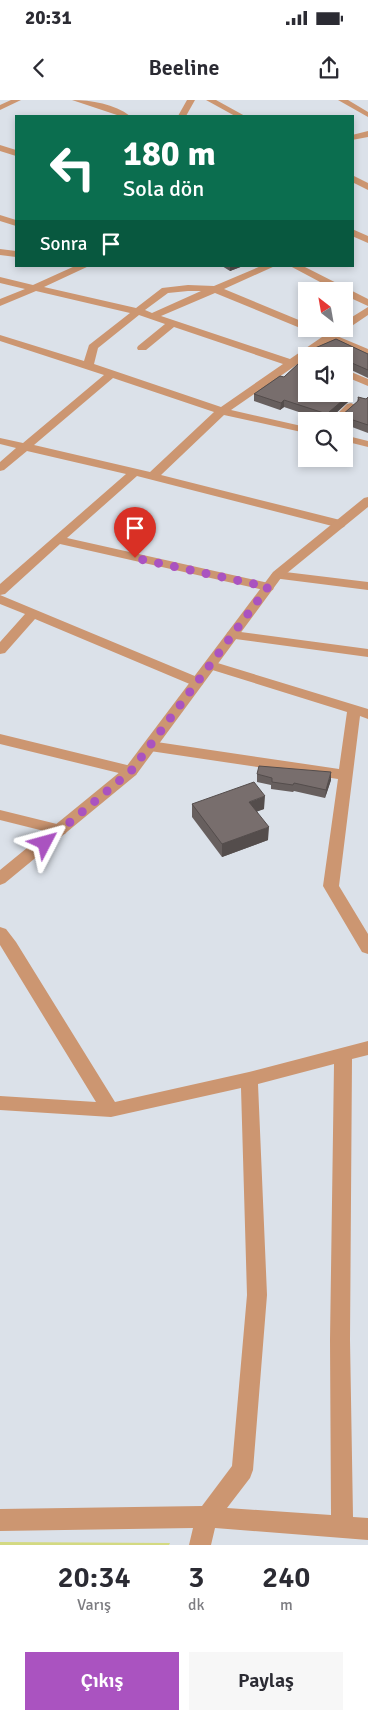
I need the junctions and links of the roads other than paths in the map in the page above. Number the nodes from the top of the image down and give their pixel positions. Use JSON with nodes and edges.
{"nodes":[{"id":1,"x":17,"y":100,"type":"edge"},
{"id":2,"x":76,"y":100,"type":"edge"},
{"id":3,"x":190,"y":100,"type":"edge"},
{"id":4,"x":227,"y":100,"type":"edge"},
{"id":5,"x":342,"y":100,"type":"edge"},
{"id":6,"x":213,"y":101,"type":"edge"},
{"id":7,"x":0,"y":108,"type":"edge"},
{"id":8,"x":124,"y":115,"type":"edge"},
{"id":9,"x":182,"y":115,"type":"edge"},
{"id":10,"x":239,"y":115,"type":"edge"},
{"id":11,"x":368,"y":115,"type":"edge"},
{"id":12,"x":368,"y":134,"type":"edge"},
{"id":13,"x":354,"y":138,"type":"edge"},
{"id":14,"x":0,"y":148,"type":"edge"},
{"id":15,"x":15,"y":153,"type":"edge"},
{"id":16,"x":354,"y":181,"type":"edge"},
{"id":17,"x":368,"y":187,"type":"edge"},
{"id":18,"x":0,"y":218,"type":"edge"},
{"id":19,"x":15,"y":223,"type":"edge"},
{"id":20,"x":354,"y":233,"type":"edge"},
{"id":21,"x":368,"y":240,"type":"edge"},
{"id":22,"x":0,"y":252,"type":"edge"},
{"id":23,"x":15,"y":254,"type":"edge"},
{"id":24,"x":77,"y":267,"type":"edge"},
{"id":25,"x":268,"y":267,"type":"edge"},
{"id":26,"x":297,"y":267,"type":"edge"},
{"id":27,"x":0,"y":280,"type":"edge"},
{"id":28,"x":36,"y":288,"type":"junction"},
{"id":29,"x":215,"y":289,"type":"junction"},
{"id":30,"x":0,"y":303,"type":"edge"},
{"id":31,"x":368,"y":303,"type":"edge"},
{"id":32,"x":368,"y":310,"type":"edge"},
{"id":33,"x":137,"y":311,"type":"junction"},
{"id":34,"x":152,"y":316,"type":"junction"},
{"id":35,"x":353,"y":320,"type":"edge"},
{"id":36,"x":172,"y":323,"type":"junction"},
{"id":37,"x":298,"y":324,"type":"edge"},
{"id":38,"x":0,"y":338,"type":"edge"},
{"id":39,"x":327,"y":338,"type":"edge"},
{"id":40,"x":334,"y":338,"type":"edge"},
{"id":41,"x":316,"y":347,"type":"edge"},
{"id":42,"x":142,"y":348,"type":"dead end"},
{"id":43,"x":368,"y":353,"type":"edge"},
{"id":44,"x":298,"y":359,"type":"edge"},
{"id":45,"x":291,"y":363,"type":"junction"},
{"id":46,"x":88,"y":366,"type":"junction"},
{"id":47,"x":111,"y":374,"type":"junction"},
{"id":48,"x":353,"y":376,"type":"edge"},
{"id":49,"x":368,"y":383,"type":"edge"},
{"id":50,"x":351,"y":406,"type":"edge"},
{"id":51,"x":222,"y":411,"type":"junction"},
{"id":52,"x":345,"y":412,"type":"edge"},
{"id":53,"x":298,"y":428,"type":"edge"},
{"id":54,"x":353,"y":440,"type":"edge"},
{"id":55,"x":0,"y":442,"type":"edge"},
{"id":56,"x":368,"y":444,"type":"edge"},
{"id":57,"x":24,"y":447,"type":"junction"},
{"id":58,"x":0,"y":468,"type":"edge"},
{"id":59,"x":134,"y":472,"type":"junction"},
{"id":60,"x":152,"y":477,"type":"junction"},
{"id":61,"x":368,"y":501,"type":"edge"},
{"id":62,"x":340,"y":524,"type":"junction"},
{"id":63,"x":58,"y":540,"type":"junction"},
{"id":64,"x":277,"y":575,"type":"junction"},
{"id":65,"x":368,"y":586,"type":"edge"},
{"id":66,"x":268,"y":587,"type":"junction"},
{"id":67,"x":0,"y":591,"type":"edge"},
{"id":68,"x":0,"y":599,"type":"edge"},
{"id":69,"x":33,"y":613,"type":"junction"},
{"id":70,"x":233,"y":634,"type":"junction"},
{"id":71,"x":0,"y":650,"type":"edge"},
{"id":72,"x":368,"y":653,"type":"edge"},
{"id":73,"x":210,"y":665,"type":"junction"},
{"id":74,"x":197,"y":682,"type":"junction"},
{"id":75,"x":361,"y":712,"type":"edge"},
{"id":76,"x":0,"y":739,"type":"edge"},
{"id":77,"x":150,"y":746,"type":"junction"},
{"id":78,"x":131,"y":771,"type":"junction"},
{"id":79,"x":346,"y":775,"type":"junction"},
{"id":80,"x":0,"y":815,"type":"edge"},
{"id":81,"x":60,"y":830,"type":"junction"},
{"id":82,"x":0,"y":879,"type":"edge"},
{"id":83,"x":0,"y":933,"type":"edge"},
{"id":84,"x":368,"y":948,"type":"edge"},
{"id":85,"x":368,"y":1048,"type":"edge"},
{"id":86,"x":343,"y":1054,"type":"junction"},
{"id":87,"x":249,"y":1079,"type":"junction"},
{"id":88,"x":0,"y":1103,"type":"edge"},
{"id":89,"x":111,"y":1110,"type":"junction"},
{"id":90,"x":207,"y":1517,"type":"junction"},
{"id":91,"x":0,"y":1520,"type":"edge"},
{"id":92,"x":342,"y":1527,"type":"junction"},
{"id":93,"x":368,"y":1529,"type":"edge"},
{"id":94,"x":200,"y":1545,"type":"edge"}],
"edges":[{"from":1,"to":7,"type":"street"},
{"from":2,"to":8,"type":"street"},
{"from":3,"to":9,"type":"street"},
{"from":4,"to":6,"type":"street"},
{"from":5,"to":11,"type":"street"},
{"from":6,"to":10,"type":"street"},
{"from":12,"to":13,"type":"street"},
{"from":14,"to":15,"type":"street"},
{"from":16,"to":17,"type":"street"},
{"from":18,"to":19,"type":"street"},
{"from":20,"to":21,"type":"street"},
{"from":22,"to":23,"type":"street"},
{"from":24,"to":28,"type":"street"},
{"from":25,"to":29,"type":"street"},
{"from":26,"to":31,"type":"street"},
{"from":27,"to":28,"type":"street"},
{"from":28,"to":30,"type":"street"},
{"from":28,"to":33,"type":"street"},
{"from":29,"to":33,"type":"street"},
{"from":29,"to":34,"type":"street"},
{"from":29,"to":37,"type":"street"},
{"from":32,"to":35,"type":"street"},
{"from":33,"to":34,"type":"street"},
{"from":33,"to":46,"type":"street"},
{"from":34,"to":36,"type":"street"},
{"from":36,"to":42,"type":"street"},
{"from":36,"to":45,"type":"street"},
{"from":38,"to":46,"type":"street"},
{"from":39,"to":41,"type":"street"},
{"from":40,"to":43,"type":"street"},
{"from":44,"to":45,"type":"street"},
{"from":45,"to":51,"type":"street"},
{"from":46,"to":47,"type":"street"},
{"from":47,"to":51,"type":"street"},
{"from":47,"to":57,"type":"street"},
{"from":48,"to":49,"type":"street"},
{"from":50,"to":52,"type":"street"},
{"from":51,"to":53,"type":"street"},
{"from":51,"to":60,"type":"street"},
{"from":54,"to":56,"type":"street"},
{"from":55,"to":57,"type":"street"},
{"from":57,"to":58,"type":"street"},
{"from":57,"to":59,"type":"street"},
{"from":59,"to":60,"type":"street"},
{"from":59,"to":63,"type":"street"},
{"from":60,"to":62,"type":"street"},
{"from":61,"to":62,"type":"street"},
{"from":62,"to":64,"type":"street"},
{"from":63,"to":66,"type":"street"},
{"from":63,"to":67,"type":"street"},
{"from":64,"to":65,"type":"street"},
{"from":64,"to":66,"type":"street"},
{"from":66,"to":70,"type":"street"},
{"from":68,"to":69,"type":"street"},
{"from":69,"to":71,"type":"street"},
{"from":69,"to":74,"type":"street"},
{"from":70,"to":72,"type":"street"},
{"from":70,"to":73,"type":"street"},
{"from":73,"to":74,"type":"street"},
{"from":73,"to":75,"type":"street"},
{"from":74,"to":77,"type":"street"},
{"from":75,"to":79,"type":"street"},
{"from":76,"to":78,"type":"street"},
{"from":77,"to":78,"type":"street"},
{"from":77,"to":79,"type":"street"},
{"from":78,"to":81,"type":"street"},
{"from":79,"to":84,"type":"street"},
{"from":80,"to":81,"type":"street"},
{"from":81,"to":82,"type":"street"},
{"from":83,"to":89,"type":"street"},
{"from":85,"to":86,"type":"street"},
{"from":86,"to":87,"type":"street"},
{"from":86,"to":92,"type":"street"},
{"from":87,"to":89,"type":"street"},
{"from":87,"to":90,"type":"street"},
{"from":88,"to":89,"type":"street"},
{"from":90,"to":91,"type":"street"},
{"from":90,"to":92,"type":"street"},
{"from":90,"to":94,"type":"street"},
{"from":92,"to":93,"type":"street"}]}
